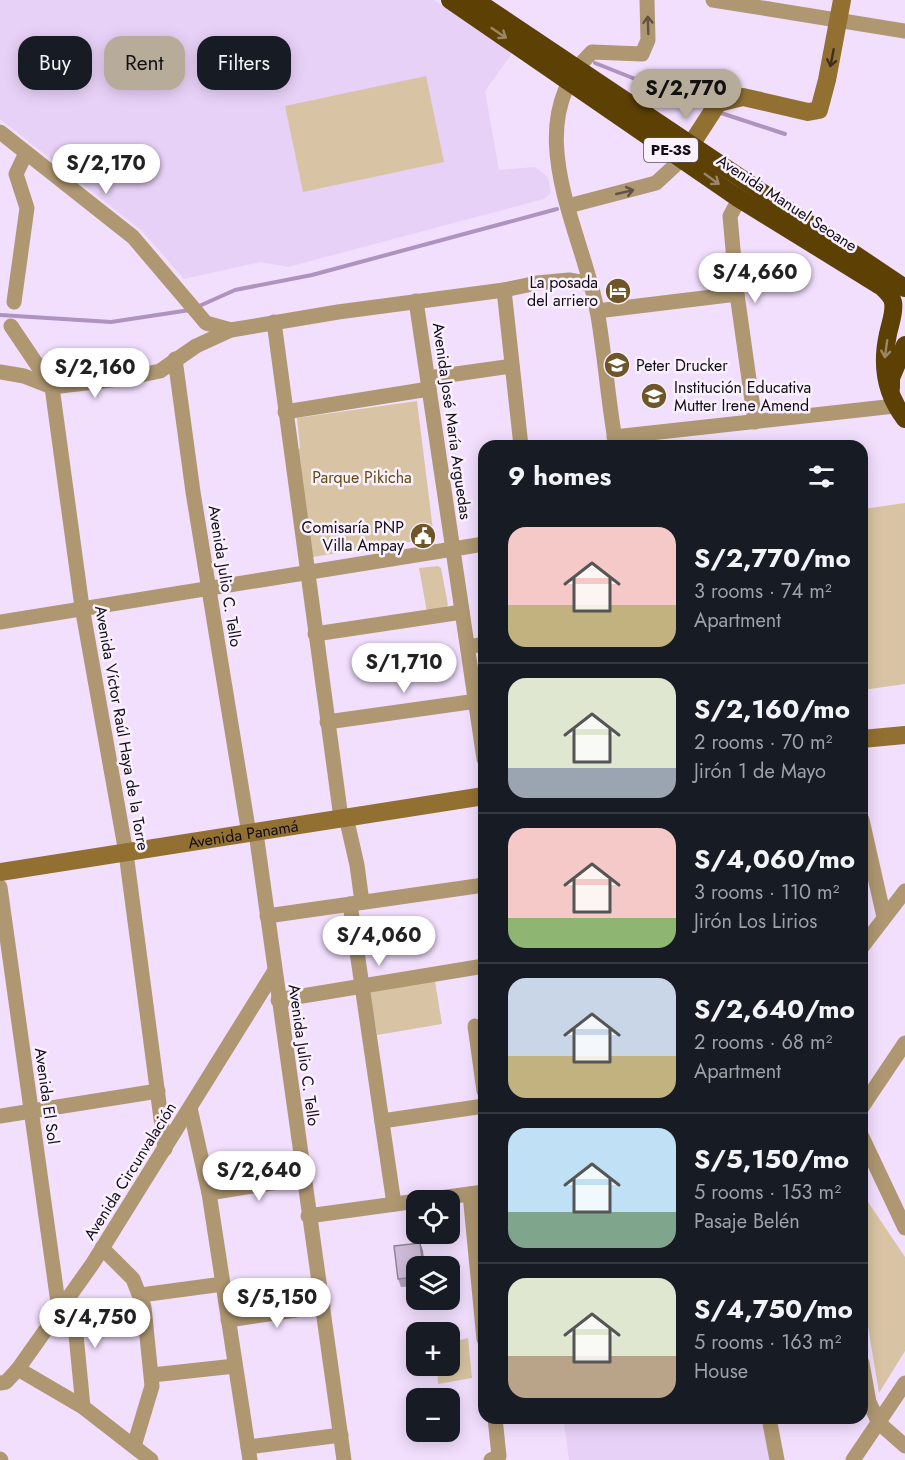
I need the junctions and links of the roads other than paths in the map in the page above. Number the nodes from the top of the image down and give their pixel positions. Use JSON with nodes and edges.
{"nodes":[{"id":1,"x":450,"y":0,"type":"edge"},
{"id":2,"x":475,"y":0,"type":"edge"},
{"id":3,"x":647,"y":0,"type":"edge"},
{"id":4,"x":713,"y":0,"type":"edge"},
{"id":5,"x":842,"y":0,"type":"edge"},
{"id":6,"x":839,"y":20,"type":"junction"},
{"id":7,"x":905,"y":31,"type":"edge"},
{"id":8,"x":573,"y":73,"type":"junction"},
{"id":9,"x":0,"y":132,"type":"edge"},
{"id":10,"x":687,"y":151,"type":"junction"},
{"id":11,"x":26,"y":153,"type":"junction"},
{"id":12,"x":743,"y":190,"type":"junction"},
{"id":13,"x":568,"y":206,"type":"junction"},
{"id":14,"x":591,"y":284,"type":"junction"},
{"id":15,"x":504,"y":290,"type":"junction"},
{"id":16,"x":901,"y":293,"type":"edge"},
{"id":17,"x":737,"y":294,"type":"junction"},
{"id":18,"x":416,"y":301,"type":"junction"},
{"id":19,"x":14,"y":302,"type":"dead end"},
{"id":20,"x":597,"y":311,"type":"junction"},
{"id":21,"x":274,"y":322,"type":"junction"},
{"id":22,"x":11,"y":326,"type":"dead end"},
{"id":23,"x":231,"y":330,"type":"junction"},
{"id":24,"x":905,"y":345,"type":"edge"},
{"id":25,"x":175,"y":359,"type":"junction"},
{"id":26,"x":512,"y":366,"type":"junction"},
{"id":27,"x":0,"y":372,"type":"edge"},
{"id":28,"x":428,"y":384,"type":"junction"},
{"id":29,"x":52,"y":387,"type":"junction"},
{"id":30,"x":897,"y":408,"type":"edge"},
{"id":31,"x":285,"y":412,"type":"junction"},
{"id":32,"x":755,"y":422,"type":"junction"},
{"id":33,"x":520,"y":440,"type":"edge"},
{"id":34,"x":615,"y":440,"type":"edge"},
{"id":35,"x":622,"y":440,"type":"edge"},
{"id":36,"x":478,"y":545,"type":"edge"},
{"id":37,"x":453,"y":549,"type":"junction"},
{"id":38,"x":306,"y":573,"type":"junction"},
{"id":39,"x":209,"y":590,"type":"junction"},
{"id":40,"x":82,"y":607,"type":"junction"},
{"id":41,"x":462,"y":612,"type":"junction"},
{"id":42,"x":0,"y":622,"type":"edge"},
{"id":43,"x":315,"y":634,"type":"junction"},
{"id":44,"x":478,"y":645,"type":"edge"},
{"id":45,"x":468,"y":647,"type":"junction"},
{"id":46,"x":478,"y":691,"type":"edge"},
{"id":47,"x":478,"y":700,"type":"edge"},
{"id":48,"x":327,"y":722,"type":"junction"},
{"id":49,"x":905,"y":735,"type":"edge"},
{"id":50,"x":868,"y":738,"type":"edge"},
{"id":51,"x":478,"y":797,"type":"edge"},
{"id":52,"x":343,"y":817,"type":"junction"},
{"id":53,"x":252,"y":834,"type":"junction"},
{"id":54,"x":868,"y":846,"type":"edge"},
{"id":55,"x":126,"y":853,"type":"junction"},
{"id":56,"x":0,"y":872,"type":"edge"},
{"id":57,"x":0,"y":886,"type":"edge"},
{"id":58,"x":478,"y":886,"type":"edge"},
{"id":59,"x":905,"y":891,"type":"edge"},
{"id":60,"x":356,"y":903,"type":"junction"},
{"id":61,"x":267,"y":916,"type":"junction"},
{"id":62,"x":884,"y":917,"type":"junction"},
{"id":63,"x":868,"y":939,"type":"edge"},
{"id":64,"x":478,"y":967,"type":"edge"},
{"id":65,"x":274,"y":972,"type":"junction"},
{"id":66,"x":362,"y":986,"type":"junction"},
{"id":67,"x":278,"y":1000,"type":"junction"},
{"id":68,"x":475,"y":1026,"type":"dead end"},
{"id":69,"x":905,"y":1043,"type":"edge"},
{"id":70,"x":478,"y":1048,"type":"edge"},
{"id":71,"x":158,"y":1091,"type":"junction"},
{"id":72,"x":868,"y":1098,"type":"edge"},
{"id":73,"x":478,"y":1107,"type":"edge"},
{"id":74,"x":190,"y":1108,"type":"junction"},
{"id":75,"x":31,"y":1111,"type":"junction"},
{"id":76,"x":0,"y":1116,"type":"edge"},
{"id":77,"x":382,"y":1121,"type":"junction"},
{"id":78,"x":165,"y":1149,"type":"junction"},
{"id":79,"x":868,"y":1150,"type":"edge"},
{"id":80,"x":303,"y":1178,"type":"junction"},
{"id":81,"x":209,"y":1193,"type":"junction"},
{"id":82,"x":478,"y":1193,"type":"edge"},
{"id":83,"x":460,"y":1195,"type":"edge"},
{"id":84,"x":406,"y":1202,"type":"edge"},
{"id":85,"x":394,"y":1204,"type":"junction"},
{"id":86,"x":309,"y":1216,"type":"junction"},
{"id":87,"x":905,"y":1228,"type":"edge"},
{"id":88,"x":102,"y":1248,"type":"junction"},
{"id":89,"x":223,"y":1284,"type":"junction"},
{"id":90,"x":141,"y":1295,"type":"junction"},
{"id":91,"x":69,"y":1297,"type":"junction"},
{"id":92,"x":322,"y":1306,"type":"junction"},
{"id":93,"x":59,"y":1310,"type":"junction"},
{"id":94,"x":228,"y":1320,"type":"junction"},
{"id":95,"x":235,"y":1366,"type":"junction"},
{"id":96,"x":18,"y":1369,"type":"junction"},
{"id":97,"x":152,"y":1375,"type":"junction"},
{"id":98,"x":3,"y":1383,"type":"edge"},
{"id":99,"x":905,"y":1383,"type":"edge"},
{"id":100,"x":868,"y":1396,"type":"edge"},
{"id":101,"x":83,"y":1407,"type":"junction"},
{"id":102,"x":879,"y":1423,"type":"junction"},
{"id":103,"x":496,"y":1424,"type":"edge"},
{"id":104,"x":770,"y":1424,"type":"edge"},
{"id":105,"x":341,"y":1435,"type":"junction"},
{"id":106,"x":134,"y":1446,"type":"junction"},
{"id":107,"x":905,"y":1446,"type":"edge"},
{"id":108,"x":249,"y":1454,"type":"edge"},
{"id":109,"x":151,"y":1460,"type":"edge"},
{"id":110,"x":344,"y":1460,"type":"edge"},
{"id":111,"x":491,"y":1460,"type":"edge"},
{"id":112,"x":777,"y":1460,"type":"edge"},
{"id":113,"x":853,"y":1460,"type":"edge"}],
"edges":[{"from":1,"to":8,"type":"highway","name":"Avenida Manuel Seoane","number":"PE-3S","one_way":true},
{"from":2,"to":8,"type":"highway","name":"Avenida Manuel Seoane"},
{"from":8,"to":3,"type":"street","one_way":true},
{"from":4,"to":6,"type":"street"},
{"from":5,"to":6,"type":"street"},
{"from":6,"to":7,"type":"street"},
{"from":6,"to":10,"type":"street","one_way":true},
{"from":8,"to":10,"type":"highway","name":"Avenida Manuel Seoane","number":"PE-3S"},
{"from":8,"to":13,"type":"street"},
{"from":9,"to":11,"type":"street"},
{"from":10,"to":12,"type":"highway","name":"Avenida Manuel Seoane","number":"PE-3S"},
{"from":13,"to":10,"type":"street","one_way":true},
{"from":11,"to":19,"type":"street"},
{"from":11,"to":23,"type":"street"},
{"from":12,"to":16,"type":"highway","name":"Avenida Manuel Seoane","number":"PE-3S"},
{"from":12,"to":17,"type":"street"},
{"from":13,"to":14,"type":"street"},
{"from":14,"to":15,"type":"street"},
{"from":14,"to":20,"type":"street"},
{"from":15,"to":18,"type":"street"},
{"from":15,"to":26,"type":"street"},
{"from":16,"to":30,"type":"highway","number":"PE-3S","one_way":true},
{"from":17,"to":20,"type":"street"},
{"from":17,"to":32,"type":"street"},
{"from":18,"to":21,"type":"street"},
{"from":18,"to":28,"type":"street","name":"Avenida José María Arguedas"},
{"from":20,"to":34,"type":"street"},
{"from":21,"to":23,"type":"street"},
{"from":21,"to":31,"type":"street"},
{"from":22,"to":29,"type":"street","name":"Avenida Víctor Raúl Haya de la Torre"},
{"from":23,"to":25,"type":"street"},
{"from":24,"to":30,"type":"highway"},
{"from":25,"to":29,"type":"street"},
{"from":25,"to":39,"type":"street","name":"Avenida Julio C. Tello"},
{"from":26,"to":28,"type":"street"},
{"from":26,"to":33,"type":"street"},
{"from":27,"to":29,"type":"street"},
{"from":28,"to":31,"type":"street"},
{"from":28,"to":37,"type":"street","name":"Avenida José María Arguedas"},
{"from":29,"to":40,"type":"street","name":"Avenida Víctor Raúl Haya de la Torre"},
{"from":30,"to":32,"type":"street"},
{"from":31,"to":38,"type":"street"},
{"from":32,"to":35,"type":"street"},
{"from":36,"to":37,"type":"street"},
{"from":37,"to":38,"type":"street"},
{"from":37,"to":41,"type":"street","name":"Avenida José María Arguedas"},
{"from":38,"to":39,"type":"street"},
{"from":38,"to":43,"type":"street"},
{"from":39,"to":40,"type":"street"},
{"from":39,"to":53,"type":"street","name":"Avenida Julio C. Tello"},
{"from":40,"to":42,"type":"street"},
{"from":40,"to":55,"type":"street","name":"Avenida Víctor Raúl Haya de la Torre"},
{"from":41,"to":43,"type":"street"},
{"from":41,"to":45,"type":"street","name":"Avenida José María Arguedas"},
{"from":43,"to":48,"type":"street"},
{"from":44,"to":45,"type":"street"},
{"from":45,"to":46,"type":"street","name":"Avenida José María Arguedas"},
{"from":47,"to":48,"type":"street"},
{"from":48,"to":52,"type":"street"},
{"from":49,"to":50,"type":"street"},
{"from":51,"to":52,"type":"street","name":"Avenida Panamá"},
{"from":52,"to":53,"type":"street","name":"Avenida Panamá"},
{"from":52,"to":60,"type":"street"},
{"from":53,"to":55,"type":"street","name":"Avenida Panamá"},
{"from":53,"to":61,"type":"street","name":"Avenida Julio C. Tello"},
{"from":54,"to":62,"type":"street"},
{"from":55,"to":56,"type":"street","name":"Avenida Panamá"},
{"from":55,"to":71,"type":"street","name":"Avenida Víctor Raúl Haya de la Torre"},
{"from":57,"to":75,"type":"street","name":"Avenida El Sol"},
{"from":58,"to":60,"type":"street"},
{"from":59,"to":62,"type":"street"},
{"from":60,"to":61,"type":"street"},
{"from":60,"to":66,"type":"street"},
{"from":61,"to":65,"type":"street","name":"Avenida Julio C. Tello"},
{"from":62,"to":63,"type":"street"},
{"from":64,"to":66,"type":"street"},
{"from":65,"to":67,"type":"street","name":"Avenida Julio C. Tello"},
{"from":65,"to":74,"type":"street","name":"Avenida Circunvalación"},
{"from":66,"to":67,"type":"street"},
{"from":66,"to":77,"type":"street"},
{"from":67,"to":80,"type":"street","name":"Avenida Julio C. Tello"},
{"from":68,"to":70,"type":"street"},
{"from":69,"to":72,"type":"street"},
{"from":71,"to":75,"type":"street"},
{"from":71,"to":78,"type":"street","name":"Avenida Víctor Raúl Haya de la Torre"},
{"from":73,"to":77,"type":"street"},
{"from":74,"to":78,"type":"street","name":"Avenida Circunvalación"},
{"from":74,"to":81,"type":"street"},
{"from":75,"to":76,"type":"street"},
{"from":75,"to":93,"type":"street","name":"Avenida El Sol"},
{"from":77,"to":85,"type":"street"},
{"from":78,"to":88,"type":"street","name":"Avenida Circunvalación"},
{"from":79,"to":87,"type":"street"},
{"from":80,"to":81,"type":"street"},
{"from":80,"to":86,"type":"street","name":"Avenida Julio C. Tello"},
{"from":81,"to":89,"type":"street"},
{"from":82,"to":83,"type":"street"},
{"from":84,"to":85,"type":"street"},
{"from":85,"to":86,"type":"street"},
{"from":86,"to":92,"type":"street","name":"Avenida Julio C. Tello"},
{"from":88,"to":90,"type":"street"},
{"from":88,"to":91,"type":"street","name":"Avenida Circunvalación"},
{"from":89,"to":90,"type":"street"},
{"from":89,"to":94,"type":"street"},
{"from":90,"to":97,"type":"street"},
{"from":91,"to":93,"type":"street","name":"Avenida Circunvalación"},
{"from":91,"to":101,"type":"street"},
{"from":92,"to":94,"type":"street"},
{"from":92,"to":105,"type":"street","name":"Avenida Julio C. Tello"},
{"from":93,"to":96,"type":"street","name":"Avenida Circunvalación"},
{"from":94,"to":95,"type":"street"},
{"from":95,"to":97,"type":"street"},
{"from":95,"to":108,"type":"street"},
{"from":96,"to":98,"type":"street","name":"Avenida Circunvalación"},
{"from":96,"to":101,"type":"street"},
{"from":97,"to":106,"type":"street"},
{"from":99,"to":102,"type":"street"},
{"from":100,"to":102,"type":"street"},
{"from":101,"to":106,"type":"street"},
{"from":102,"to":107,"type":"street"},
{"from":102,"to":113,"type":"street"},
{"from":103,"to":111,"type":"street"},
{"from":104,"to":112,"type":"street"},
{"from":105,"to":108,"type":"street"},
{"from":105,"to":110,"type":"street","name":"Avenida Julio C. Tello"},
{"from":106,"to":109,"type":"street"}]}
